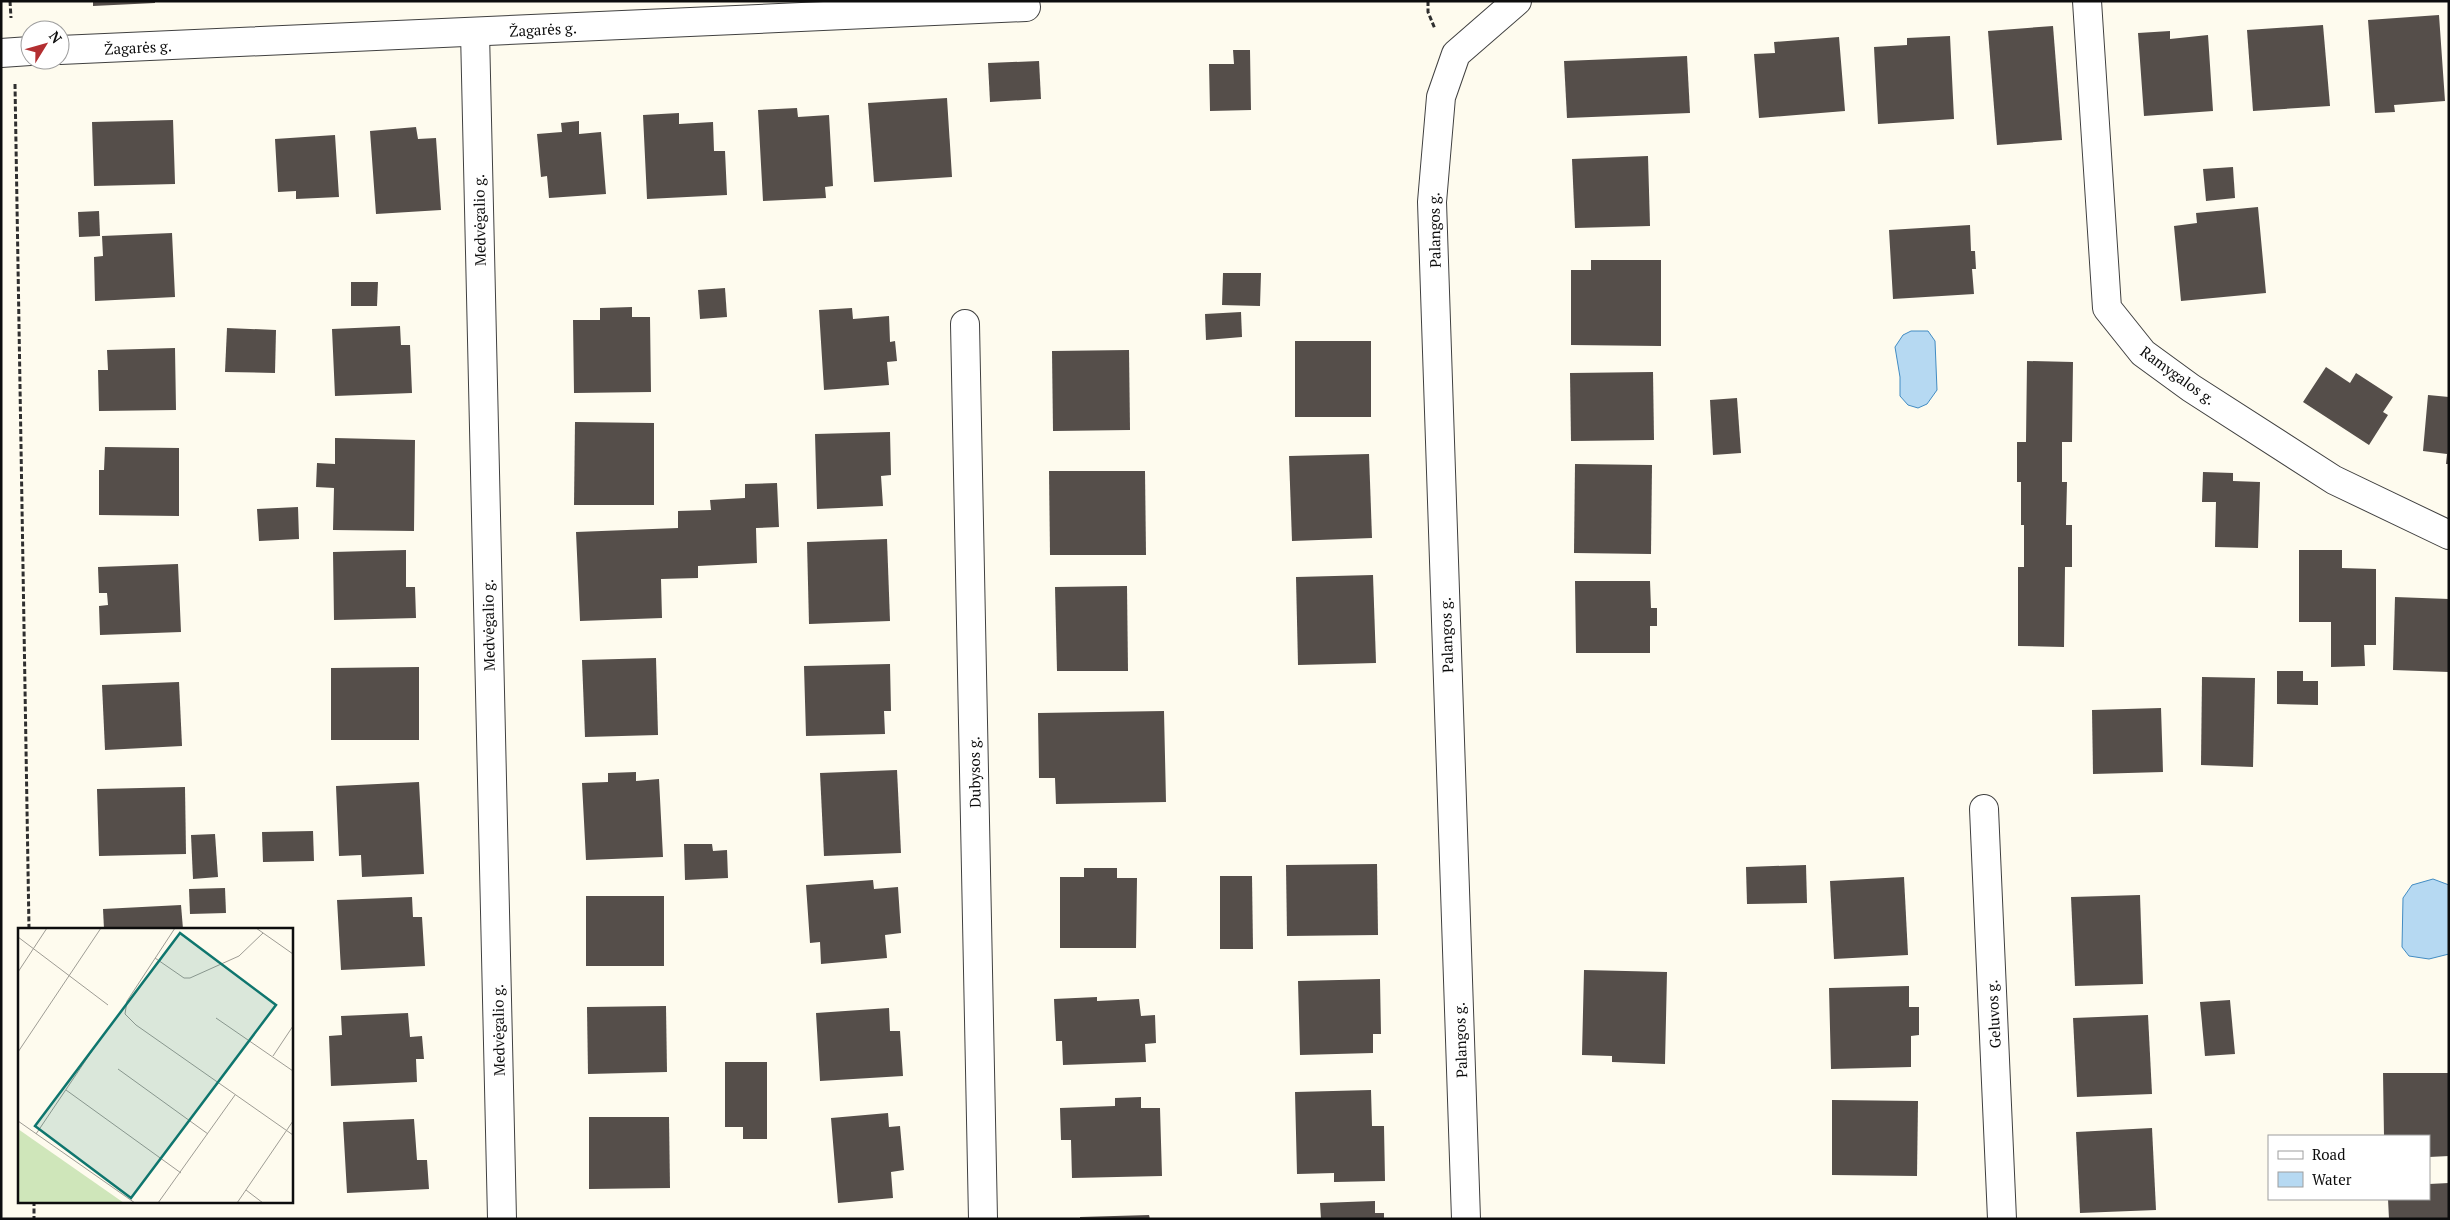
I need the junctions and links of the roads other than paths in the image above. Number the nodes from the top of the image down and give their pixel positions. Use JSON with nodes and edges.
{"nodes":[{"id":1,"x":1517,"y":1,"type":"edge"},
{"id":2,"x":2087,"y":1,"type":"edge"},
{"id":3,"x":1026,"y":7,"type":"dead end"},
{"id":4,"x":475,"y":32,"type":"junction"},
{"id":5,"x":70,"y":50,"type":"edge"},
{"id":6,"x":965,"y":324,"type":"dead end"},
{"id":7,"x":2449,"y":535,"type":"edge"},
{"id":8,"x":1984,"y":809,"type":"dead end"},
{"id":9,"x":502,"y":1219,"type":"edge"},
{"id":10,"x":983,"y":1219,"type":"edge"},
{"id":11,"x":1466,"y":1219,"type":"edge"},
{"id":12,"x":2002,"y":1219,"type":"edge"}],
"edges":[{"from":1,"to":11,"type":"street","name":"Palangos g."},
{"from":2,"to":7,"type":"street","name":"Ramygalos g."},
{"from":3,"to":4,"type":"street","name":"Žagarės g."},
{"from":4,"to":5,"type":"street","name":"Žagarės g."},
{"from":4,"to":9,"type":"street","name":"Medvėgalio g."},
{"from":6,"to":10,"type":"street","name":"Dubysos g."},
{"from":8,"to":12,"type":"street","name":"Geluvos g."}]}
